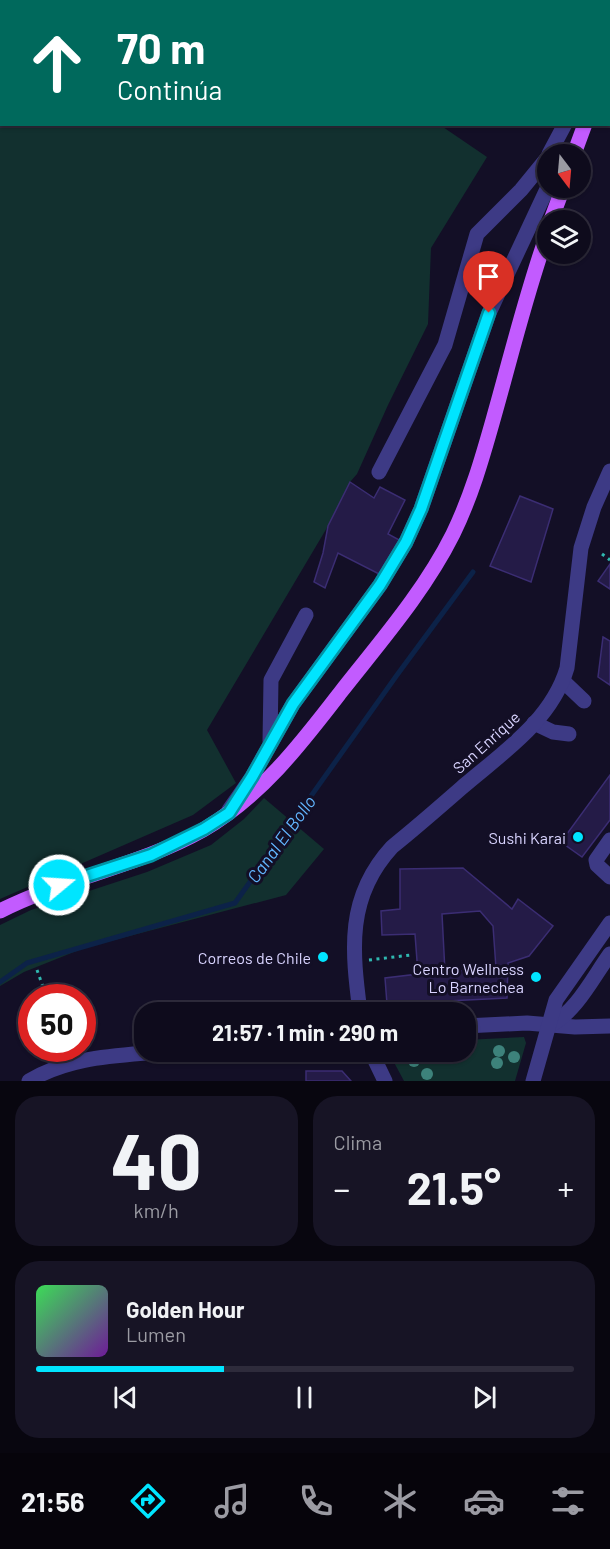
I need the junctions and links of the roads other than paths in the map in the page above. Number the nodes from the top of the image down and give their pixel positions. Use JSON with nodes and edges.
{"nodes":[{"id":1,"x":564,"y":126,"type":"edge"},
{"id":2,"x":584,"y":126,"type":"edge"},
{"id":3,"x":554,"y":144,"type":"edge"},
{"id":4,"x":577,"y":144,"type":"edge"},
{"id":5,"x":537,"y":170,"type":"edge"},
{"id":6,"x":542,"y":198,"type":"edge"},
{"id":7,"x":539,"y":264,"type":"edge"},
{"id":8,"x":610,"y":471,"type":"edge"},
{"id":9,"x":379,"y":472,"type":"dead end"},
{"id":10,"x":306,"y":615,"type":"dead end"},
{"id":11,"x":563,"y":681,"type":"junction"},
{"id":12,"x":584,"y":701,"type":"dead end"},
{"id":13,"x":534,"y":723,"type":"junction"},
{"id":14,"x":569,"y":734,"type":"dead end"},
{"id":15,"x":270,"y":744,"type":"junction"},
{"id":16,"x":229,"y":813,"type":"junction"},
{"id":17,"x":610,"y":840,"type":"edge"},
{"id":18,"x":610,"y":877,"type":"edge"},
{"id":19,"x":0,"y":911,"type":"edge"},
{"id":20,"x":610,"y":923,"type":"edge"},
{"id":21,"x":610,"y":954,"type":"edge"},
{"id":22,"x":359,"y":1002,"type":"edge"},
{"id":23,"x":476,"y":1025,"type":"edge"},
{"id":24,"x":549,"y":1026,"type":"junction"},
{"id":25,"x":610,"y":1026,"type":"edge"},
{"id":26,"x":134,"y":1054,"type":"edge"},
{"id":27,"x":376,"y":1062,"type":"edge"},
{"id":28,"x":34,"y":1079,"type":"edge"},
{"id":29,"x":385,"y":1081,"type":"edge"},
{"id":30,"x":533,"y":1081,"type":"edge"}],
"edges":[{"from":1,"to":3,"type":"street"},
{"from":2,"to":4,"type":"main road"},
{"from":5,"to":9,"type":"street"},
{"from":6,"to":15,"type":"street"},
{"from":7,"to":16,"type":"main road"},
{"from":8,"to":11,"type":"street","name":"San Enrique"},
{"from":10,"to":15,"type":"street"},
{"from":11,"to":12,"type":"street"},
{"from":11,"to":13,"type":"street","name":"San Enrique"},
{"from":13,"to":14,"type":"street"},
{"from":13,"to":22,"type":"street","name":"San Enrique"},
{"from":15,"to":16,"type":"street"},
{"from":16,"to":19,"type":"main road"},
{"from":17,"to":18,"type":"street"},
{"from":20,"to":24,"type":"street"},
{"from":21,"to":24,"type":"street"},
{"from":23,"to":24,"type":"street"},
{"from":24,"to":25,"type":"street"},
{"from":24,"to":30,"type":"street"},
{"from":26,"to":28,"type":"street"},
{"from":27,"to":29,"type":"street"}]}
